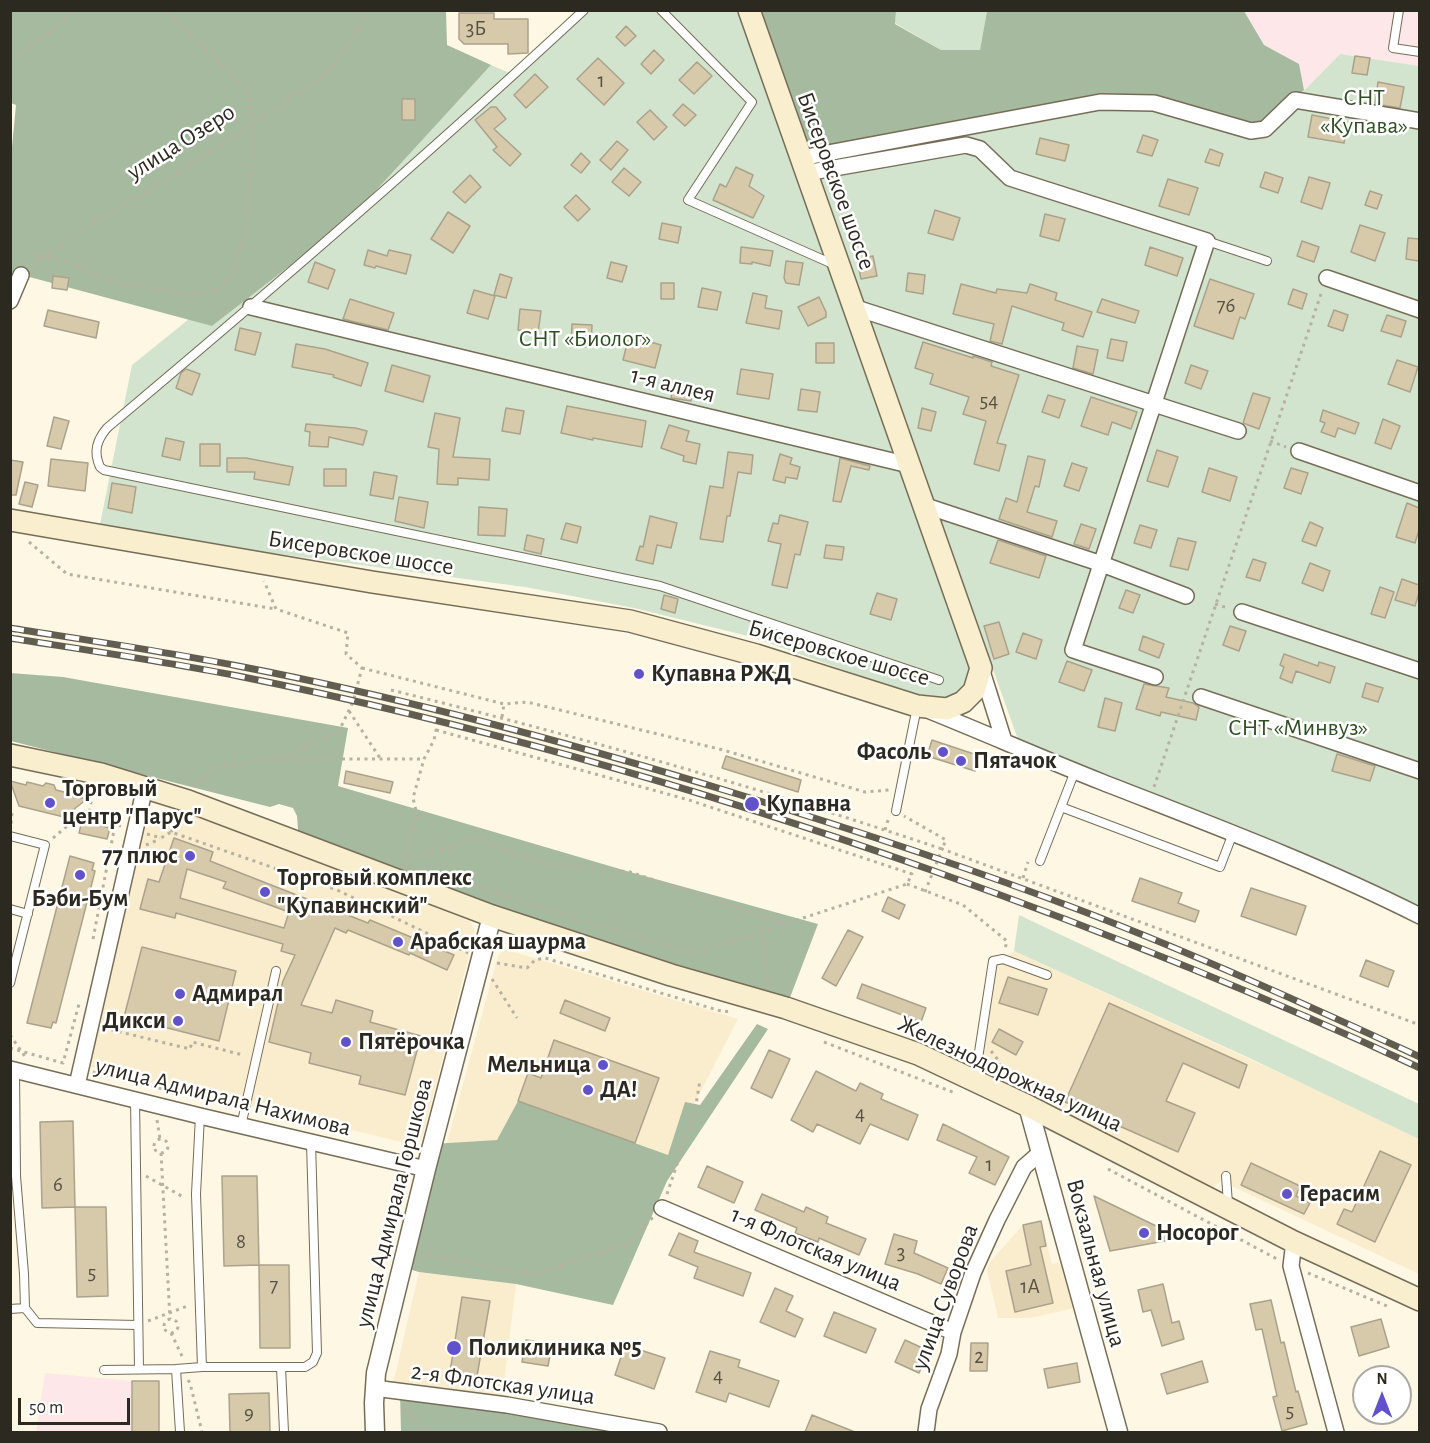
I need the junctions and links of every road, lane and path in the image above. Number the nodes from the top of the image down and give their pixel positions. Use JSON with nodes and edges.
{"nodes":[{"id":1,"x":76,"y":10,"type":"edge"},
{"id":2,"x":164,"y":10,"type":"edge"},
{"id":3,"x":368,"y":10,"type":"edge"},
{"id":4,"x":584,"y":10,"type":"edge"},
{"id":5,"x":661,"y":10,"type":"edge"},
{"id":6,"x":748,"y":10,"type":"edge"},
{"id":7,"x":1399,"y":10,"type":"edge"},
{"id":8,"x":1419,"y":52,"type":"edge"},
{"id":9,"x":10,"y":59,"type":"edge"},
{"id":10,"x":1419,"y":121,"type":"edge"},
{"id":11,"x":252,"y":125,"type":"junction"},
{"id":12,"x":803,"y":165,"type":"junction"},
{"id":13,"x":1207,"y":241,"type":"junction"},
{"id":14,"x":40,"y":256,"type":"junction"},
{"id":15,"x":1267,"y":261,"type":"dead end"},
{"id":16,"x":839,"y":267,"type":"junction"},
{"id":17,"x":21,"y":275,"type":"joint"},
{"id":18,"x":1327,"y":278,"type":"joint"},
{"id":19,"x":10,"y":301,"type":"edge"},
{"id":20,"x":251,"y":307,"type":"junction"},
{"id":21,"x":853,"y":307,"type":"junction"},
{"id":22,"x":1419,"y":310,"type":"edge"},
{"id":23,"x":1154,"y":404,"type":"junction"},
{"id":24,"x":1238,"y":431,"type":"dead end"},
{"id":25,"x":1299,"y":451,"type":"dead end"},
{"id":26,"x":909,"y":465,"type":"junction"},
{"id":27,"x":1419,"y":494,"type":"edge"},
{"id":28,"x":923,"y":505,"type":"junction"},
{"id":29,"x":10,"y":520,"type":"edge"},
{"id":30,"x":27,"y":540,"type":"dead end"},
{"id":31,"x":255,"y":562,"type":"junction"},
{"id":32,"x":1102,"y":564,"type":"junction"},
{"id":33,"x":1186,"y":596,"type":"dead end"},
{"id":34,"x":276,"y":609,"type":"junction"},
{"id":35,"x":1242,"y":612,"type":"dead end"},
{"id":36,"x":362,"y":668,"type":"junction"},
{"id":37,"x":981,"y":668,"type":"junction"},
{"id":38,"x":1419,"y":671,"type":"edge"},
{"id":39,"x":1155,"y":677,"type":"dead end"},
{"id":40,"x":939,"y":680,"type":"dead end"},
{"id":41,"x":391,"y":690,"type":"dead end"},
{"id":42,"x":1201,"y":697,"type":"dead end"},
{"id":43,"x":504,"y":704,"type":"junction"},
{"id":44,"x":917,"y":706,"type":"junction"},
{"id":45,"x":349,"y":711,"type":"junction"},
{"id":46,"x":502,"y":717,"type":"junction"},
{"id":47,"x":1004,"y":741,"type":"junction"},
{"id":48,"x":10,"y":755,"type":"edge"},
{"id":49,"x":380,"y":758,"type":"junction"},
{"id":50,"x":280,"y":759,"type":"junction"},
{"id":51,"x":424,"y":759,"type":"junction"},
{"id":52,"x":1075,"y":771,"type":"junction"},
{"id":53,"x":1419,"y":771,"type":"edge"},
{"id":54,"x":901,"y":786,"type":"junction"},
{"id":55,"x":145,"y":787,"type":"junction"},
{"id":56,"x":83,"y":789,"type":"dead end"},
{"id":57,"x":191,"y":790,"type":"dead end"},
{"id":58,"x":1150,"y":800,"type":"junction"},
{"id":59,"x":10,"y":807,"type":"edge"},
{"id":60,"x":1061,"y":807,"type":"junction"},
{"id":61,"x":185,"y":811,"type":"dead end"},
{"id":62,"x":896,"y":812,"type":"joint"},
{"id":63,"x":88,"y":819,"type":"junction"},
{"id":64,"x":888,"y":819,"type":"dead end"},
{"id":65,"x":115,"y":825,"type":"junction"},
{"id":66,"x":10,"y":827,"type":"edge"},
{"id":67,"x":885,"y":830,"type":"junction"},
{"id":68,"x":135,"y":831,"type":"junction"},
{"id":69,"x":171,"y":832,"type":"junction"},
{"id":70,"x":1233,"y":833,"type":"junction"},
{"id":71,"x":10,"y":836,"type":"edge"},
{"id":72,"x":161,"y":838,"type":"junction"},
{"id":73,"x":45,"y":845,"type":"junction"},
{"id":74,"x":942,"y":849,"type":"junction"},
{"id":75,"x":403,"y":860,"type":"junction"},
{"id":76,"x":1041,"y":861,"type":"dead end"},
{"id":77,"x":925,"y":892,"type":"dead end"},
{"id":78,"x":10,"y":909,"type":"edge"},
{"id":79,"x":28,"y":914,"type":"junction"},
{"id":80,"x":492,"y":916,"type":"junction"},
{"id":81,"x":1419,"y":916,"type":"edge"},
{"id":82,"x":785,"y":923,"type":"junction"},
{"id":83,"x":761,"y":931,"type":"junction"},
{"id":84,"x":91,"y":949,"type":"dead end"},
{"id":85,"x":480,"y":960,"type":"junction"},
{"id":86,"x":13,"y":967,"type":"edge"},
{"id":87,"x":276,"y":971,"type":"dead end"},
{"id":88,"x":1047,"y":975,"type":"dead end"},
{"id":89,"x":10,"y":983,"type":"edge"},
{"id":90,"x":79,"y":1002,"type":"dead end"},
{"id":91,"x":771,"y":1003,"type":"junction"},
{"id":92,"x":736,"y":1010,"type":"dead end"},
{"id":93,"x":517,"y":1018,"type":"dead end"},
{"id":94,"x":1419,"y":1025,"type":"edge"},
{"id":95,"x":99,"y":1027,"type":"dead end"},
{"id":96,"x":820,"y":1040,"type":"dead end"},
{"id":97,"x":10,"y":1048,"type":"edge"},
{"id":98,"x":243,"y":1055,"type":"dead end"},
{"id":99,"x":13,"y":1070,"type":"edge"},
{"id":100,"x":89,"y":1071,"type":"dead end"},
{"id":101,"x":700,"y":1080,"type":"dead end"},
{"id":102,"x":77,"y":1085,"type":"junction"},
{"id":103,"x":969,"y":1088,"type":"junction"},
{"id":104,"x":200,"y":1098,"type":"dead end"},
{"id":105,"x":135,"y":1100,"type":"junction"},
{"id":106,"x":1028,"y":1106,"type":"junction"},
{"id":107,"x":156,"y":1113,"type":"dead end"},
{"id":108,"x":200,"y":1116,"type":"junction"},
{"id":109,"x":241,"y":1126,"type":"junction"},
{"id":110,"x":160,"y":1139,"type":"junction"},
{"id":111,"x":13,"y":1140,"type":"edge"},
{"id":112,"x":311,"y":1142,"type":"junction"},
{"id":113,"x":1040,"y":1152,"type":"junction"},
{"id":114,"x":161,"y":1153,"type":"junction"},
{"id":115,"x":1105,"y":1167,"type":"dead end"},
{"id":116,"x":426,"y":1169,"type":"junction"},
{"id":117,"x":137,"y":1171,"type":"junction"},
{"id":118,"x":1226,"y":1176,"type":"dead end"},
{"id":119,"x":163,"y":1185,"type":"junction"},
{"id":120,"x":188,"y":1200,"type":"dead end"},
{"id":121,"x":662,"y":1208,"type":"junction"},
{"id":122,"x":1228,"y":1208,"type":"junction"},
{"id":123,"x":1294,"y":1242,"type":"junction"},
{"id":124,"x":406,"y":1251,"type":"junction"},
{"id":125,"x":1291,"y":1266,"type":"junction"},
{"id":126,"x":1419,"y":1300,"type":"edge"},
{"id":127,"x":199,"y":1302,"type":"junction"},
{"id":128,"x":1387,"y":1306,"type":"dead end"},
{"id":129,"x":25,"y":1308,"type":"junction"},
{"id":130,"x":10,"y":1309,"type":"edge"},
{"id":131,"x":170,"y":1312,"type":"junction"},
{"id":132,"x":170,"y":1319,"type":"junction"},
{"id":133,"x":138,"y":1325,"type":"junction"},
{"id":134,"x":953,"y":1332,"type":"junction"},
{"id":135,"x":171,"y":1333,"type":"junction"},
{"id":136,"x":202,"y":1367,"type":"junction"},
{"id":137,"x":281,"y":1367,"type":"junction"},
{"id":138,"x":188,"y":1368,"type":"junction"},
{"id":139,"x":139,"y":1369,"type":"junction"},
{"id":140,"x":176,"y":1369,"type":"junction"},
{"id":141,"x":104,"y":1370,"type":"dead end"},
{"id":142,"x":380,"y":1389,"type":"junction"},
{"id":143,"x":180,"y":1432,"type":"edge"},
{"id":144,"x":202,"y":1432,"type":"edge"},
{"id":145,"x":284,"y":1432,"type":"edge"},
{"id":146,"x":375,"y":1432,"type":"edge"},
{"id":147,"x":429,"y":1432,"type":"edge"},
{"id":148,"x":659,"y":1432,"type":"edge"},
{"id":149,"x":926,"y":1432,"type":"edge"},
{"id":150,"x":1118,"y":1432,"type":"edge"},
{"id":151,"x":1336,"y":1432,"type":"edge"}],
"edges":[{"from":1,"to":9,"type":"path"},
{"from":2,"to":11,"type":"path"},
{"from":3,"to":11,"type":"path","name":"улица Озеро"},
{"from":4,"to":20,"type":"lane"},
{"from":5,"to":16,"type":"lane"},
{"from":6,"to":12,"type":"main road","name":"Бисеровское шоссе"},
{"from":7,"to":8,"type":"lane"},
{"from":10,"to":12,"type":"street"},
{"from":11,"to":14,"type":"path","name":"улица Озеро"},
{"from":11,"to":14,"type":"path"},
{"from":12,"to":13,"type":"street"},
{"from":12,"to":16,"type":"main road","name":"Бисеровское шоссе"},
{"from":13,"to":15,"type":"lane"},
{"from":13,"to":23,"type":"street"},
{"from":14,"to":17,"type":"path","name":"улица Озеро"},
{"from":16,"to":21,"type":"main road","name":"Бисеровское шоссе"},
{"from":17,"to":19,"type":"street"},
{"from":18,"to":22,"type":"street"},
{"from":18,"to":58,"type":"path"},
{"from":20,"to":26,"type":"street","name":"1-я аллея"},
{"from":20,"to":40,"type":"lane"},
{"from":21,"to":23,"type":"street"},
{"from":21,"to":26,"type":"main road","name":"Бисеровское шоссе"},
{"from":23,"to":24,"type":"street"},
{"from":23,"to":32,"type":"street"},
{"from":25,"to":27,"type":"street"},
{"from":26,"to":28,"type":"main road","name":"Бисеровское шоссе"},
{"from":28,"to":32,"type":"street"},
{"from":28,"to":37,"type":"main road","name":"Бисеровское шоссе"},
{"from":29,"to":31,"type":"main road","name":"Бисеровское шоссе"},
{"from":30,"to":34,"type":"path"},
{"from":31,"to":34,"type":"path"},
{"from":31,"to":44,"type":"main road","name":"Бисеровское шоссе"},
{"from":32,"to":33,"type":"street"},
{"from":32,"to":39,"type":"street"},
{"from":34,"to":36,"type":"path"},
{"from":35,"to":38,"type":"street"},
{"from":36,"to":43,"type":"path"},
{"from":36,"to":45,"type":"path"},
{"from":37,"to":44,"type":"main road","name":"Бисеровское шоссе"},
{"from":37,"to":47,"type":"street"},
{"from":41,"to":46,"type":"path"},
{"from":42,"to":53,"type":"street"},
{"from":43,"to":46,"type":"path"},
{"from":43,"to":54,"type":"path"},
{"from":44,"to":47,"type":"street"},
{"from":44,"to":54,"type":"lane"},
{"from":45,"to":49,"type":"path"},
{"from":45,"to":50,"type":"path"},
{"from":46,"to":67,"type":"path"},
{"from":47,"to":52,"type":"street"},
{"from":48,"to":55,"type":"main road","name":"Железнодорожная улица"},
{"from":49,"to":50,"type":"path"},
{"from":49,"to":51,"type":"path"},
{"from":50,"to":57,"type":"path"},
{"from":51,"to":75,"type":"path"},
{"from":51,"to":82,"type":"path"},
{"from":52,"to":58,"type":"street"},
{"from":52,"to":60,"type":"lane"},
{"from":54,"to":62,"type":"lane"},
{"from":55,"to":68,"type":"street"},
{"from":55,"to":80,"type":"main road","name":"Железнодорожная улица"},
{"from":56,"to":63,"type":"path"},
{"from":58,"to":70,"type":"street"},
{"from":59,"to":66,"type":"path"},
{"from":60,"to":70,"type":"lane"},
{"from":60,"to":76,"type":"lane"},
{"from":61,"to":69,"type":"path"},
{"from":62,"to":74,"type":"path"},
{"from":63,"to":65,"type":"path"},
{"from":63,"to":73,"type":"path"},
{"from":64,"to":67,"type":"path"},
{"from":65,"to":68,"type":"path"},
{"from":65,"to":84,"type":"path"},
{"from":67,"to":74,"type":"path"},
{"from":68,"to":102,"type":"street"},
{"from":69,"to":72,"type":"path"},
{"from":69,"to":85,"type":"path"},
{"from":70,"to":81,"type":"street"},
{"from":71,"to":73,"type":"lane"},
{"from":72,"to":72,"type":"path"},
{"from":73,"to":79,"type":"lane"},
{"from":74,"to":77,"type":"path"},
{"from":74,"to":94,"type":"path"},
{"from":75,"to":82,"type":"path"},
{"from":75,"to":83,"type":"path"},
{"from":78,"to":79,"type":"lane"},
{"from":79,"to":86,"type":"lane"},
{"from":80,"to":85,"type":"street","name":"улица Адмирала Горшкова"},
{"from":80,"to":91,"type":"main road","name":"Железнодорожная улица"},
{"from":82,"to":83,"type":"path"},
{"from":83,"to":91,"type":"path"},
{"from":85,"to":92,"type":"path"},
{"from":85,"to":93,"type":"path"},
{"from":85,"to":116,"type":"street","name":"улица Адмирала Горшкова"},
{"from":86,"to":89,"type":"lane"},
{"from":87,"to":109,"type":"lane"},
{"from":88,"to":103,"type":"lane"},
{"from":90,"to":97,"type":"path"},
{"from":91,"to":103,"type":"main road","name":"Железнодорожная улица"},
{"from":95,"to":98,"type":"path"},
{"from":96,"to":103,"type":"path"},
{"from":99,"to":102,"type":"street","name":"улица Адмирала Нахимова"},
{"from":99,"to":111,"type":"lane"},
{"from":100,"to":104,"type":"path"},
{"from":101,"to":121,"type":"path"},
{"from":102,"to":105,"type":"street","name":"улица Адмирала Нахимова"},
{"from":103,"to":106,"type":"main road","name":"Железнодорожная улица"},
{"from":105,"to":108,"type":"street","name":"улица Адмирала Нахимова"},
{"from":105,"to":117,"type":"lane"},
{"from":106,"to":113,"type":"street","name":"Вокзальная улица"},
{"from":106,"to":122,"type":"main road","name":"Железнодорожная улица"},
{"from":107,"to":110,"type":"path"},
{"from":108,"to":109,"type":"street","name":"улица Адмирала Нахимова"},
{"from":108,"to":127,"type":"lane"},
{"from":109,"to":112,"type":"street","name":"улица Адмирала Нахимова"},
{"from":110,"to":114,"type":"path"},
{"from":110,"to":114,"type":"path"},
{"from":111,"to":129,"type":"lane"},
{"from":112,"to":116,"type":"street","name":"улица Адмирала Нахимова"},
{"from":112,"to":137,"type":"lane"},
{"from":113,"to":134,"type":"street","name":"улица Суворова"},
{"from":113,"to":150,"type":"street","name":"Вокзальная улица"},
{"from":114,"to":119,"type":"path"},
{"from":115,"to":125,"type":"path"},
{"from":116,"to":124,"type":"street","name":"улица Адмирала Горшкова"},
{"from":117,"to":119,"type":"path"},
{"from":117,"to":133,"type":"lane"},
{"from":118,"to":122,"type":"lane"},
{"from":119,"to":120,"type":"path"},
{"from":119,"to":131,"type":"path"},
{"from":121,"to":124,"type":"path"},
{"from":121,"to":134,"type":"street","name":"1-я Флотская улица"},
{"from":122,"to":123,"type":"main road","name":"Железнодорожная улица"},
{"from":123,"to":125,"type":"street"},
{"from":123,"to":126,"type":"main road","name":"Железнодорожная улица"},
{"from":124,"to":142,"type":"street","name":"улица Адмирала Горшкова"},
{"from":125,"to":128,"type":"path"},
{"from":125,"to":151,"type":"street"},
{"from":127,"to":131,"type":"path"},
{"from":127,"to":136,"type":"lane"},
{"from":129,"to":130,"type":"lane"},
{"from":129,"to":133,"type":"lane"},
{"from":131,"to":132,"type":"path"},
{"from":131,"to":133,"type":"path"},
{"from":132,"to":135,"type":"path"},
{"from":132,"to":135,"type":"path"},
{"from":133,"to":139,"type":"lane"},
{"from":134,"to":149,"type":"street","name":"улица Суворова"},
{"from":135,"to":138,"type":"path"},
{"from":136,"to":137,"type":"lane"},
{"from":136,"to":138,"type":"lane"},
{"from":137,"to":145,"type":"lane"},
{"from":138,"to":140,"type":"lane"},
{"from":139,"to":140,"type":"lane"},
{"from":139,"to":141,"type":"lane"},
{"from":140,"to":143,"type":"lane"},
{"from":140,"to":144,"type":"path"},
{"from":142,"to":146,"type":"street","name":"улица Адмирала Горшкова"},
{"from":142,"to":147,"type":"path"},
{"from":142,"to":148,"type":"street","name":"2-я Флотская улица"}]}
